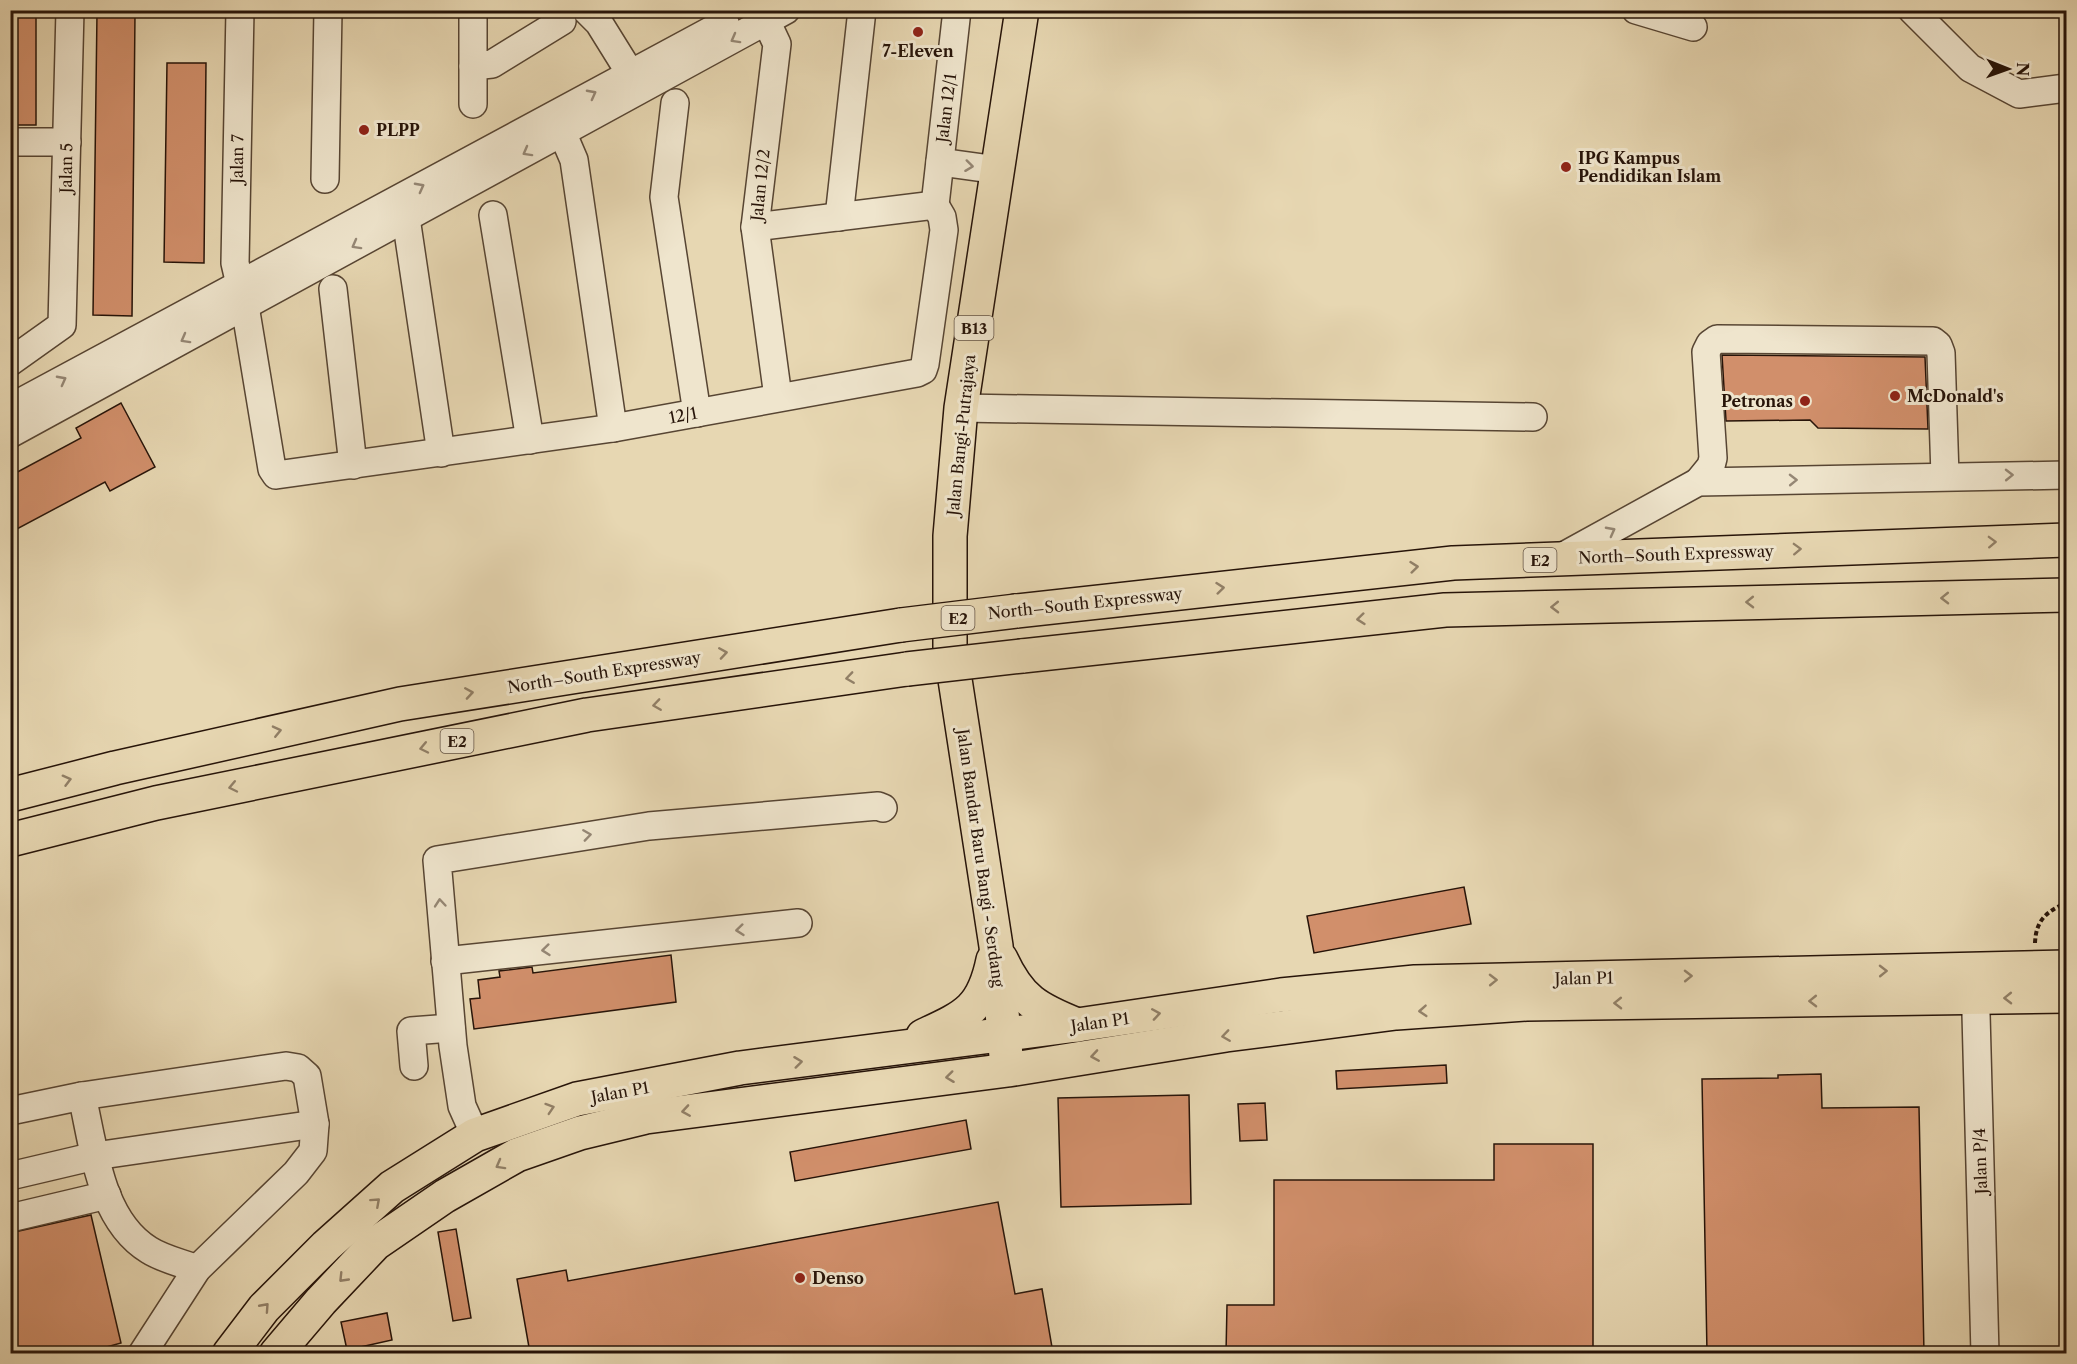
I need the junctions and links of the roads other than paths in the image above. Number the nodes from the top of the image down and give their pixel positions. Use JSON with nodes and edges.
{"nodes":[{"id":1,"x":70,"y":10,"type":"edge"},
{"id":2,"x":240,"y":10,"type":"edge"},
{"id":3,"x":328,"y":10,"type":"edge"},
{"id":4,"x":473,"y":10,"type":"edge"},
{"id":5,"x":862,"y":10,"type":"edge"},
{"id":6,"x":957,"y":10,"type":"edge"},
{"id":7,"x":1022,"y":10,"type":"edge"},
{"id":8,"x":1636,"y":10,"type":"edge"},
{"id":9,"x":1912,"y":10,"type":"edge"},
{"id":10,"x":765,"y":13,"type":"edge"},
{"id":11,"x":574,"y":16,"type":"edge"},
{"id":12,"x":1693,"y":27,"type":"dead end"},
{"id":13,"x":473,"y":66,"type":"junction"},
{"id":14,"x":636,"y":82,"type":"junction"},
{"id":15,"x":2065,"y":83,"type":"edge"},
{"id":16,"x":675,"y":103,"type":"dead end"},
{"id":17,"x":473,"y":104,"type":"dead end"},
{"id":18,"x":558,"y":124,"type":"junction"},
{"id":19,"x":10,"y":142,"type":"edge"},
{"id":20,"x":67,"y":142,"type":"junction"},
{"id":21,"x":940,"y":162,"type":"junction"},
{"id":22,"x":998,"y":170,"type":"junction"},
{"id":23,"x":326,"y":179,"type":"dead end"},
{"id":24,"x":935,"y":205,"type":"junction"},
{"id":25,"x":493,"y":215,"type":"dead end"},
{"id":26,"x":839,"y":216,"type":"junction"},
{"id":27,"x":406,"y":218,"type":"junction"},
{"id":28,"x":755,"y":227,"type":"junction"},
{"id":29,"x":333,"y":289,"type":"dead end"},
{"id":30,"x":242,"y":295,"type":"junction"},
{"id":31,"x":10,"y":362,"type":"edge"},
{"id":32,"x":778,"y":397,"type":"junction"},
{"id":33,"x":10,"y":408,"type":"edge"},
{"id":34,"x":961,"y":408,"type":"junction"},
{"id":35,"x":697,"y":413,"type":"junction"},
{"id":36,"x":1533,"y":417,"type":"dead end"},
{"id":37,"x":613,"y":428,"type":"junction"},
{"id":38,"x":10,"y":434,"type":"edge"},
{"id":39,"x":530,"y":440,"type":"junction"},
{"id":40,"x":441,"y":453,"type":"junction"},
{"id":41,"x":353,"y":465,"type":"junction"},
{"id":42,"x":2067,"y":475,"type":"edge"},
{"id":43,"x":1945,"y":476,"type":"junction"},
{"id":44,"x":1698,"y":482,"type":"junction"},
{"id":45,"x":2067,"y":540,"type":"edge"},
{"id":46,"x":1559,"y":559,"type":"junction"},
{"id":47,"x":2067,"y":595,"type":"edge"},
{"id":48,"x":950,"y":647,"type":"joint"},
{"id":49,"x":10,"y":795,"type":"edge"},
{"id":50,"x":883,"y":808,"type":"dead end"},
{"id":51,"x":10,"y":840,"type":"edge"},
{"id":52,"x":798,"y":923,"type":"dead end"},
{"id":53,"x":996,"y":946,"type":"junction"},
{"id":54,"x":446,"y":961,"type":"junction"},
{"id":55,"x":2067,"y":967,"type":"edge"},
{"id":56,"x":1975,"y":984,"type":"junction"},
{"id":57,"x":1281,"y":995,"type":"junction"},
{"id":58,"x":2067,"y":996,"type":"edge"},
{"id":59,"x":1077,"y":1025,"type":"junction"},
{"id":60,"x":451,"y":1028,"type":"junction"},
{"id":61,"x":1284,"y":1028,"type":"junction"},
{"id":62,"x":1004,"y":1035,"type":"junction"},
{"id":63,"x":892,"y":1050,"type":"junction"},
{"id":64,"x":414,"y":1066,"type":"dead end"},
{"id":65,"x":740,"y":1068,"type":"junction"},
{"id":66,"x":1008,"y":1070,"type":"junction"},
{"id":67,"x":82,"y":1096,"type":"junction"},
{"id":68,"x":744,"y":1102,"type":"junction"},
{"id":69,"x":10,"y":1111,"type":"edge"},
{"id":70,"x":315,"y":1124,"type":"junction"},
{"id":71,"x":475,"y":1134,"type":"junction"},
{"id":72,"x":95,"y":1156,"type":"junction"},
{"id":73,"x":10,"y":1176,"type":"edge"},
{"id":74,"x":107,"y":1195,"type":"junction"},
{"id":75,"x":10,"y":1218,"type":"edge"},
{"id":76,"x":197,"y":1269,"type":"junction"},
{"id":77,"x":142,"y":1353,"type":"edge"},
{"id":78,"x":229,"y":1353,"type":"edge"},
{"id":79,"x":276,"y":1353,"type":"edge"},
{"id":80,"x":1985,"y":1353,"type":"edge"}],
"edges":[{"from":1,"to":20,"type":"street","name":"Jalan 5"},
{"from":2,"to":30,"type":"street","name":"Jalan 7"},
{"from":3,"to":23,"type":"street"},
{"from":4,"to":13,"type":"street"},
{"from":5,"to":26,"type":"street"},
{"from":6,"to":21,"type":"street","name":"Jalan 12/1"},
{"from":7,"to":22,"type":"main road","name":"Jalan Bangi-Putrajaya","number":"B13"},
{"from":8,"to":12,"type":"street"},
{"from":9,"to":15,"type":"street"},
{"from":10,"to":14,"type":"street"},
{"from":10,"to":28,"type":"street","name":"Jalan 12/2"},
{"from":11,"to":13,"type":"street"},
{"from":11,"to":14,"type":"street"},
{"from":13,"to":17,"type":"street"},
{"from":14,"to":18,"type":"street"},
{"from":16,"to":35,"type":"street"},
{"from":18,"to":27,"type":"street","one_way":true},
{"from":30,"to":18,"type":"street","one_way":true},
{"from":18,"to":37,"type":"street"},
{"from":19,"to":20,"type":"street"},
{"from":20,"to":31,"type":"street","name":"Jalan 5"},
{"from":21,"to":22,"type":"street","one_way":true},
{"from":21,"to":24,"type":"street","name":"Jalan 12/1"},
{"from":22,"to":34,"type":"main road","name":"Jalan Bangi-Putrajaya","number":"B13"},
{"from":24,"to":26,"type":"street"},
{"from":24,"to":32,"type":"street","name":"12/1"},
{"from":25,"to":39,"type":"street"},
{"from":26,"to":28,"type":"street"},
{"from":27,"to":30,"type":"street","one_way":true},
{"from":27,"to":40,"type":"street"},
{"from":28,"to":32,"type":"street","name":"Jalan 12/2"},
{"from":29,"to":41,"type":"street"},
{"from":33,"to":30,"type":"street","one_way":true},
{"from":30,"to":38,"type":"street","one_way":true},
{"from":30,"to":41,"type":"street","name":"Jalan 7"},
{"from":32,"to":35,"type":"street","name":"12/1"},
{"from":34,"to":36,"type":"street"},
{"from":34,"to":48,"type":"main road","name":"Jalan Bangi-Putrajaya","number":"B13"},
{"from":35,"to":37,"type":"street","name":"12/1"},
{"from":37,"to":39,"type":"street","name":"12/1"},
{"from":39,"to":40,"type":"street","name":"12/1"},
{"from":40,"to":41,"type":"street","name":"12/1"},
{"from":43,"to":42,"type":"street","one_way":true},
{"from":44,"to":43,"type":"street","one_way":true},
{"from":43,"to":44,"type":"street"},
{"from":46,"to":44,"type":"street","one_way":true},
{"from":46,"to":45,"type":"main road","name":"North–South Expressway","number":"E2","one_way":true},
{"from":49,"to":46,"type":"main road","name":"North–South Expressway","number":"E2","one_way":true,"bridge":true},
{"from":47,"to":51,"type":"main road","number":"E2","one_way":true,"bridge":true},
{"from":48,"to":53,"type":"main road","name":"Jalan Bandar Baru Bangi - Serdang","number":"B13"},
{"from":54,"to":50,"type":"street","one_way":true},
{"from":52,"to":54,"type":"street","one_way":true},
{"from":53,"to":59,"type":"main road"},
{"from":53,"to":62,"type":"main road","name":"Jalan Bandar Baru Bangi - Serdang","number":"B13"},
{"from":53,"to":63,"type":"main road"},
{"from":54,"to":60,"type":"street"},
{"from":55,"to":56,"type":"main road","name":"Jalan P1"},
{"from":57,"to":56,"type":"main road","name":"Jalan P1","one_way":true},
{"from":58,"to":56,"type":"main road","name":"Jalan P1","one_way":true},
{"from":56,"to":61,"type":"main road","name":"Jalan P1","one_way":true},
{"from":56,"to":80,"type":"street","name":"Jalan P/4"},
{"from":59,"to":57,"type":"main road","name":"Jalan P1","one_way":true},
{"from":57,"to":61,"type":"street"},
{"from":59,"to":62,"type":"main road","name":"Jalan P1"},
{"from":60,"to":64,"type":"street"},
{"from":60,"to":71,"type":"street"},
{"from":61,"to":66,"type":"main road","name":"Jalan P1","one_way":true},
{"from":62,"to":63,"type":"main road","name":"Jalan P1"},
{"from":62,"to":66,"type":"main road","name":"Jalan Bandar Baru Bangi - Serdang","number":"B13"},
{"from":65,"to":63,"type":"main road","name":"Jalan P1","one_way":true},
{"from":65,"to":68,"type":"street"},
{"from":71,"to":65,"type":"main road","name":"Jalan P1","one_way":true},
{"from":66,"to":68,"type":"main road","name":"Jalan P1","one_way":true},
{"from":67,"to":69,"type":"street"},
{"from":67,"to":70,"type":"street"},
{"from":67,"to":72,"type":"street"},
{"from":68,"to":79,"type":"main road","name":"Jalan P1","one_way":true},
{"from":70,"to":72,"type":"street"},
{"from":70,"to":76,"type":"street"},
{"from":78,"to":71,"type":"main road","name":"Jalan P1","one_way":true},
{"from":72,"to":73,"type":"street"},
{"from":72,"to":74,"type":"street"},
{"from":74,"to":75,"type":"street"},
{"from":74,"to":76,"type":"street"},
{"from":76,"to":77,"type":"street"}]}
